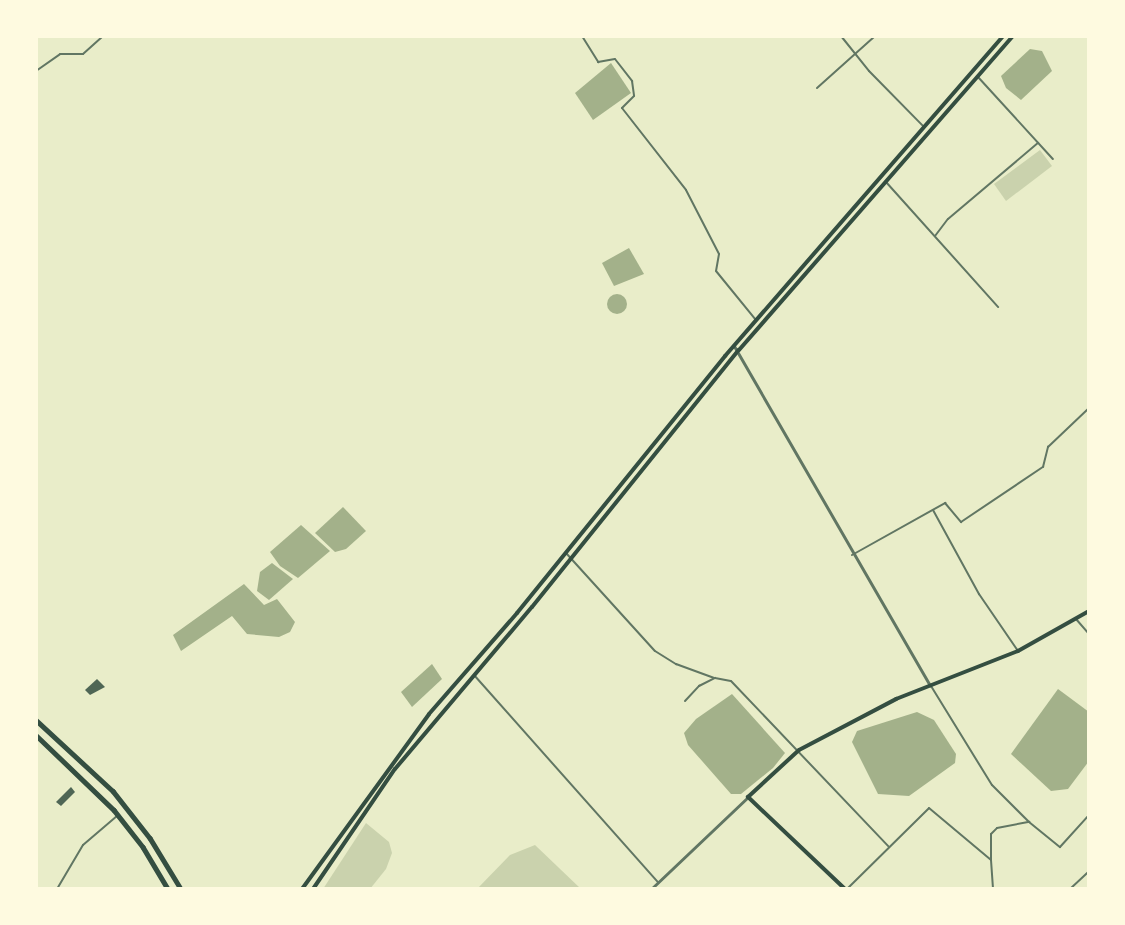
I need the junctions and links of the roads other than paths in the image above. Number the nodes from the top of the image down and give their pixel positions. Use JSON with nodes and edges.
{"nodes":[{"id":1,"x":103,"y":36,"type":"edge"},
{"id":2,"x":582,"y":36,"type":"edge"},
{"id":3,"x":841,"y":36,"type":"edge"},
{"id":4,"x":875,"y":36,"type":"edge"},
{"id":5,"x":1003,"y":36,"type":"edge"},
{"id":6,"x":1013,"y":36,"type":"edge"},
{"id":7,"x":855,"y":54,"type":"junction"},
{"id":8,"x":36,"y":71,"type":"edge"},
{"id":9,"x":978,"y":77,"type":"junction"},
{"id":10,"x":817,"y":88,"type":"dead end"},
{"id":11,"x":924,"y":127,"type":"junction"},
{"id":12,"x":1038,"y":143,"type":"junction"},
{"id":13,"x":1053,"y":159,"type":"dead end"},
{"id":14,"x":886,"y":182,"type":"junction"},
{"id":15,"x":935,"y":236,"type":"junction"},
{"id":16,"x":998,"y":307,"type":"dead end"},
{"id":17,"x":756,"y":320,"type":"junction"},
{"id":18,"x":734,"y":346,"type":"junction"},
{"id":19,"x":739,"y":351,"type":"junction"},
{"id":20,"x":1089,"y":408,"type":"edge"},
{"id":21,"x":933,"y":510,"type":"junction"},
{"id":22,"x":566,"y":553,"type":"junction"},
{"id":23,"x":852,"y":555,"type":"junction"},
{"id":24,"x":572,"y":557,"type":"junction"},
{"id":25,"x":1089,"y":611,"type":"edge"},
{"id":26,"x":1076,"y":619,"type":"junction"},
{"id":27,"x":1089,"y":634,"type":"edge"},
{"id":28,"x":1017,"y":651,"type":"junction"},
{"id":29,"x":474,"y":675,"type":"junction"},
{"id":30,"x":715,"y":678,"type":"junction"},
{"id":31,"x":930,"y":685,"type":"junction"},
{"id":32,"x":685,"y":700,"type":"dead end"},
{"id":33,"x":36,"y":720,"type":"edge"},
{"id":34,"x":36,"y":735,"type":"edge"},
{"id":35,"x":799,"y":750,"type":"junction"},
{"id":36,"x":390,"y":766,"type":"junction"},
{"id":37,"x":395,"y":769,"type":"junction"},
{"id":38,"x":748,"y":797,"type":"junction"},
{"id":39,"x":118,"y":815,"type":"junction"},
{"id":40,"x":1089,"y":815,"type":"edge"},
{"id":41,"x":1029,"y":822,"type":"junction"},
{"id":42,"x":888,"y":846,"type":"junction"},
{"id":43,"x":991,"y":860,"type":"junction"},
{"id":44,"x":1089,"y":871,"type":"edge"},
{"id":45,"x":658,"y":882,"type":"junction"},
{"id":46,"x":57,"y":889,"type":"edge"},
{"id":47,"x":168,"y":889,"type":"edge"},
{"id":48,"x":181,"y":889,"type":"edge"},
{"id":49,"x":302,"y":889,"type":"edge"},
{"id":50,"x":313,"y":889,"type":"edge"},
{"id":51,"x":651,"y":889,"type":"edge"},
{"id":52,"x":846,"y":889,"type":"edge"},
{"id":53,"x":993,"y":889,"type":"edge"},
{"id":54,"x":1070,"y":889,"type":"edge"}],
"edges":[{"from":1,"to":8,"type":"street"},
{"from":2,"to":17,"type":"street"},
{"from":3,"to":7,"type":"street"},
{"from":4,"to":7,"type":"street"},
{"from":5,"to":11,"type":"main road"},
{"from":6,"to":9,"type":"main road"},
{"from":7,"to":10,"type":"street"},
{"from":7,"to":11,"type":"street"},
{"from":9,"to":12,"type":"street"},
{"from":9,"to":14,"type":"main road"},
{"from":11,"to":17,"type":"main road"},
{"from":12,"to":13,"type":"street"},
{"from":12,"to":15,"type":"street"},
{"from":14,"to":15,"type":"street"},
{"from":14,"to":19,"type":"main road"},
{"from":15,"to":16,"type":"street"},
{"from":17,"to":18,"type":"main road"},
{"from":18,"to":19,"type":"street"},
{"from":18,"to":22,"type":"main road"},
{"from":19,"to":23,"type":"street"},
{"from":19,"to":24,"type":"main road"},
{"from":20,"to":21,"type":"street"},
{"from":21,"to":23,"type":"street"},
{"from":21,"to":28,"type":"street"},
{"from":22,"to":24,"type":"street"},
{"from":22,"to":36,"type":"main road"},
{"from":23,"to":31,"type":"street"},
{"from":24,"to":29,"type":"main road"},
{"from":24,"to":30,"type":"street"},
{"from":25,"to":26,"type":"main road"},
{"from":26,"to":27,"type":"street"},
{"from":26,"to":28,"type":"main road"},
{"from":28,"to":31,"type":"main road"},
{"from":29,"to":37,"type":"main road"},
{"from":29,"to":45,"type":"street"},
{"from":30,"to":32,"type":"street"},
{"from":30,"to":35,"type":"street"},
{"from":31,"to":35,"type":"main road"},
{"from":31,"to":41,"type":"street"},
{"from":33,"to":48,"type":"highway"},
{"from":34,"to":39,"type":"highway"},
{"from":35,"to":38,"type":"main road"},
{"from":35,"to":42,"type":"street"},
{"from":36,"to":37,"type":"main road"},
{"from":36,"to":49,"type":"main road"},
{"from":37,"to":50,"type":"main road"},
{"from":38,"to":45,"type":"street"},
{"from":38,"to":52,"type":"main road"},
{"from":39,"to":46,"type":"street"},
{"from":39,"to":47,"type":"highway"},
{"from":40,"to":41,"type":"street"},
{"from":41,"to":43,"type":"street"},
{"from":42,"to":43,"type":"street"},
{"from":42,"to":52,"type":"street"},
{"from":43,"to":53,"type":"street"},
{"from":44,"to":54,"type":"street"},
{"from":45,"to":51,"type":"street"}]}
